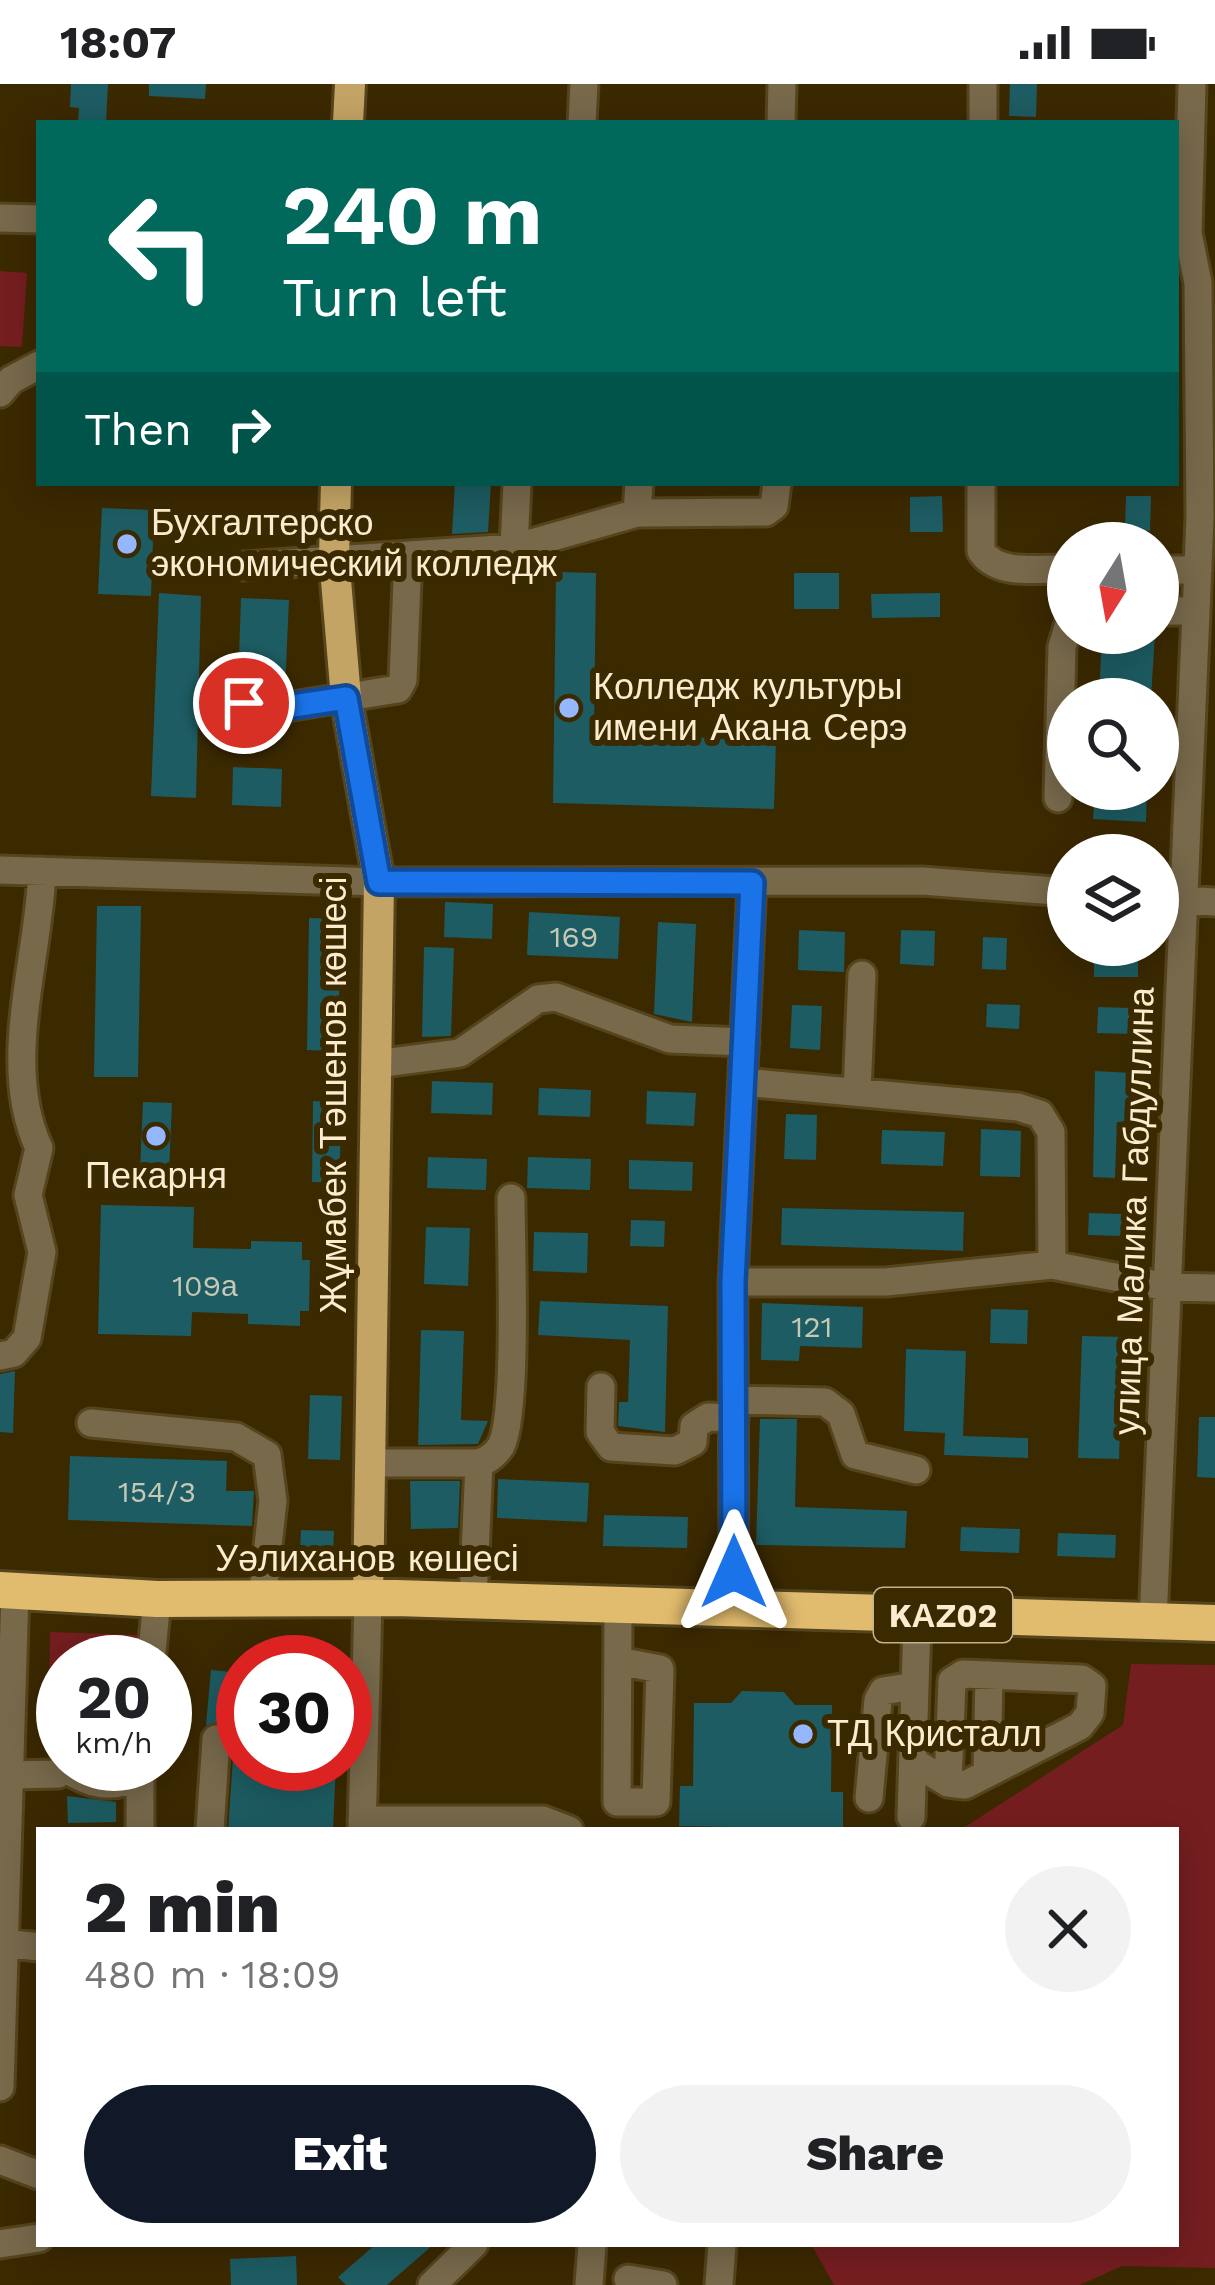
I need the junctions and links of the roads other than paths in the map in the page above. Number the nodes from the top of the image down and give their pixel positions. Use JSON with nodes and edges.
{"nodes":[{"id":1,"x":350,"y":84,"type":"edge"},
{"id":2,"x":584,"y":84,"type":"edge"},
{"id":3,"x":782,"y":84,"type":"edge"},
{"id":4,"x":983,"y":84,"type":"edge"},
{"id":5,"x":1192,"y":84,"type":"edge"},
{"id":6,"x":348,"y":120,"type":"edge"},
{"id":7,"x":582,"y":120,"type":"edge"},
{"id":8,"x":781,"y":120,"type":"edge"},
{"id":9,"x":983,"y":120,"type":"edge"},
{"id":10,"x":0,"y":218,"type":"edge"},
{"id":11,"x":36,"y":220,"type":"edge"},
{"id":12,"x":1193,"y":234,"type":"edge"},
{"id":13,"x":36,"y":367,"type":"edge"},
{"id":14,"x":0,"y":393,"type":"edge"},
{"id":15,"x":336,"y":486,"type":"edge"},
{"id":16,"x":517,"y":486,"type":"edge"},
{"id":17,"x":638,"y":486,"type":"edge"},
{"id":18,"x":777,"y":486,"type":"edge"},
{"id":19,"x":981,"y":486,"type":"edge"},
{"id":20,"x":637,"y":513,"type":"junction"},
{"id":21,"x":1208,"y":517,"type":"edge"},
{"id":22,"x":514,"y":548,"type":"junction"},
{"id":23,"x":334,"y":556,"type":"junction"},
{"id":24,"x":409,"y":556,"type":"junction"},
{"id":25,"x":245,"y":566,"type":"dead end"},
{"id":26,"x":1047,"y":568,"type":"edge"},
{"id":27,"x":1179,"y":570,"type":"edge"},
{"id":28,"x":1198,"y":570,"type":"junction"},
{"id":29,"x":1179,"y":611,"type":"edge"},
{"id":30,"x":1196,"y":611,"type":"junction"},
{"id":31,"x":346,"y":698,"type":"junction"},
{"id":32,"x":244,"y":703,"type":"dead end"},
{"id":33,"x":0,"y":870,"type":"edge"},
{"id":34,"x":42,"y":871,"type":"junction"},
{"id":35,"x":379,"y":882,"type":"junction"},
{"id":36,"x":752,"y":883,"type":"junction"},
{"id":37,"x":1047,"y":890,"type":"edge"},
{"id":38,"x":1196,"y":899,"type":"edge"},
{"id":39,"x":862,"y":975,"type":"dead end"},
{"id":40,"x":745,"y":1042,"type":"junction"},
{"id":41,"x":376,"y":1064,"type":"junction"},
{"id":42,"x":743,"y":1082,"type":"junction"},
{"id":43,"x":857,"y":1092,"type":"junction"},
{"id":44,"x":512,"y":1198,"type":"dead end"},
{"id":45,"x":1052,"y":1265,"type":"junction"},
{"id":46,"x":733,"y":1282,"type":"junction"},
{"id":47,"x":1168,"y":1287,"type":"junction"},
{"id":48,"x":1215,"y":1288,"type":"edge"},
{"id":49,"x":0,"y":1356,"type":"edge"},
{"id":50,"x":601,"y":1388,"type":"dead end"},
{"id":51,"x":734,"y":1409,"type":"junction"},
{"id":52,"x":91,"y":1423,"type":"dead end"},
{"id":53,"x":370,"y":1462,"type":"junction"},
{"id":54,"x":479,"y":1463,"type":"junction"},
{"id":55,"x":916,"y":1470,"type":"dead end"},
{"id":56,"x":8,"y":1590,"type":"edge"},
{"id":57,"x":157,"y":1599,"type":"junction"},
{"id":58,"x":262,"y":1600,"type":"junction"},
{"id":59,"x":368,"y":1600,"type":"junction"},
{"id":60,"x":473,"y":1600,"type":"junction"},
{"id":61,"x":734,"y":1608,"type":"junction"},
{"id":62,"x":618,"y":1613,"type":"junction"},
{"id":63,"x":917,"y":1622,"type":"junction"},
{"id":64,"x":1153,"y":1622,"type":"junction"},
{"id":65,"x":1215,"y":1628,"type":"edge"},
{"id":66,"x":154,"y":1635,"type":"edge"},
{"id":67,"x":365,"y":1635,"type":"edge"},
{"id":68,"x":618,"y":1661,"type":"junction"},
{"id":69,"x":989,"y":1675,"type":"junction"},
{"id":70,"x":915,"y":1686,"type":"junction"},
{"id":71,"x":216,"y":1739,"type":"edge"},
{"id":72,"x":914,"y":1762,"type":"junction"},
{"id":73,"x":36,"y":1774,"type":"edge"},
{"id":74,"x":987,"y":1774,"type":"junction"},
{"id":75,"x":10,"y":1775,"type":"junction"},
{"id":76,"x":948,"y":1783,"type":"junction"},
{"id":77,"x":140,"y":1791,"type":"edge"},
{"id":78,"x":359,"y":1791,"type":"edge"},
{"id":79,"x":869,"y":1798,"type":"dead end"},
{"id":80,"x":911,"y":1817,"type":"dead end"},
{"id":81,"x":362,"y":1825,"type":"edge"},
{"id":82,"x":140,"y":1827,"type":"edge"},
{"id":83,"x":210,"y":1827,"type":"edge"},
{"id":84,"x":561,"y":1827,"type":"edge"},
{"id":85,"x":4,"y":1943,"type":"junction"},
{"id":86,"x":36,"y":1946,"type":"edge"},
{"id":87,"x":0,"y":2086,"type":"edge"},
{"id":88,"x":36,"y":2150,"type":"edge"},
{"id":89,"x":0,"y":2159,"type":"edge"},
{"id":90,"x":36,"y":2175,"type":"edge"},
{"id":91,"x":36,"y":2238,"type":"edge"},
{"id":92,"x":0,"y":2244,"type":"edge"},
{"id":93,"x":471,"y":2247,"type":"edge"},
{"id":94,"x":592,"y":2247,"type":"edge"},
{"id":95,"x":722,"y":2247,"type":"edge"},
{"id":96,"x":628,"y":2278,"type":"dead end"},
{"id":97,"x":432,"y":2285,"type":"edge"},
{"id":98,"x":590,"y":2285,"type":"edge"},
{"id":99,"x":663,"y":2285,"type":"edge"},
{"id":100,"x":718,"y":2285,"type":"edge"}],
"edges":[{"from":1,"to":6,"type":"main road"},
{"from":2,"to":7,"type":"street"},
{"from":3,"to":8,"type":"street"},
{"from":4,"to":9,"type":"street"},
{"from":5,"to":12,"type":"street","name":"улица Малика Габдуллина"},
{"from":10,"to":11,"type":"street"},
{"from":12,"to":21,"type":"street","name":"улица Малика Габдуллина"},
{"from":13,"to":14,"type":"street"},
{"from":15,"to":23,"type":"main road","name":"Жұмабек Тәшенов көшесі"},
{"from":16,"to":22,"type":"street"},
{"from":17,"to":20,"type":"street"},
{"from":18,"to":20,"type":"street"},
{"from":19,"to":26,"type":"street"},
{"from":20,"to":22,"type":"street"},
{"from":21,"to":28,"type":"street","name":"улица Малика Габдуллина"},
{"from":22,"to":24,"type":"street"},
{"from":23,"to":24,"type":"street"},
{"from":23,"to":25,"type":"street"},
{"from":23,"to":31,"type":"main road","name":"Жұмабек Тәшенов көшесі"},
{"from":24,"to":31,"type":"street"},
{"from":27,"to":28,"type":"street"},
{"from":28,"to":30,"type":"street","name":"улица Малика Габдуллина"},
{"from":29,"to":30,"type":"street"},
{"from":30,"to":38,"type":"street","name":"улица Малика Габдуллина"},
{"from":31,"to":32,"type":"street"},
{"from":31,"to":35,"type":"main road","name":"Жұмабек Тәшенов көшесі"},
{"from":33,"to":34,"type":"street"},
{"from":34,"to":35,"type":"street"},
{"from":34,"to":49,"type":"street"},
{"from":35,"to":36,"type":"street"},
{"from":35,"to":41,"type":"main road","name":"Жұмабек Тәшенов көшесі"},
{"from":36,"to":37,"type":"street"},
{"from":36,"to":40,"type":"street"},
{"from":38,"to":47,"type":"street","name":"улица Малика Габдуллина"},
{"from":39,"to":43,"type":"street"},
{"from":40,"to":41,"type":"street"},
{"from":40,"to":42,"type":"street"},
{"from":41,"to":53,"type":"main road","name":"Жұмабек Тәшенов көшесі"},
{"from":42,"to":43,"type":"street"},
{"from":42,"to":46,"type":"street"},
{"from":43,"to":45,"type":"street"},
{"from":44,"to":54,"type":"street"},
{"from":45,"to":46,"type":"street"},
{"from":45,"to":47,"type":"street"},
{"from":46,"to":51,"type":"street"},
{"from":47,"to":48,"type":"street"},
{"from":47,"to":64,"type":"street","name":"улица Малика Габдуллина"},
{"from":50,"to":51,"type":"street"},
{"from":51,"to":55,"type":"street"},
{"from":51,"to":61,"type":"street"},
{"from":52,"to":58,"type":"street"},
{"from":53,"to":54,"type":"street"},
{"from":53,"to":59,"type":"main road","name":"Жұмабек Тәшенов көшесі"},
{"from":54,"to":60,"type":"street"},
{"from":56,"to":57,"type":"highway","name":"Уәлиханов көшесі","number":"KАZ02"},
{"from":56,"to":75,"type":"street"},
{"from":57,"to":58,"type":"highway","name":"Уәлиханов көшесі","number":"KАZ02"},
{"from":57,"to":66,"type":"street"},
{"from":58,"to":59,"type":"highway","name":"Уәлиханов көшесі","number":"KАZ02"},
{"from":59,"to":60,"type":"highway","name":"Уәлиханов көшесі","number":"KАZ02"},
{"from":59,"to":62,"type":"highway","number":"KАZ02"},
{"from":59,"to":67,"type":"street","name":"Жұмабек Тәшенов көшесі"},
{"from":60,"to":61,"type":"highway","name":"Уәлиханов көшесі","number":"KАZ02"},
{"from":61,"to":64,"type":"highway","number":"KАZ02"},
{"from":62,"to":63,"type":"highway","number":"KАZ02"},
{"from":62,"to":68,"type":"street"},
{"from":63,"to":65,"type":"highway","number":"KАZ02"},
{"from":63,"to":70,"type":"street"},
{"from":64,"to":65,"type":"highway","number":"KАZ02"},
{"from":68,"to":68,"type":"street"},
{"from":69,"to":74,"type":"street"},
{"from":69,"to":74,"type":"street"},
{"from":69,"to":76,"type":"street"},
{"from":70,"to":72,"type":"street"},
{"from":70,"to":79,"type":"street"},
{"from":71,"to":83,"type":"street"},
{"from":72,"to":76,"type":"street"},
{"from":72,"to":80,"type":"street"},
{"from":73,"to":75,"type":"street"},
{"from":74,"to":76,"type":"street"},
{"from":75,"to":85,"type":"street"},
{"from":77,"to":82,"type":"street"},
{"from":78,"to":81,"type":"street","name":"Жұмабек Тәшенов көшесі"},
{"from":81,"to":84,"type":"street"},
{"from":85,"to":86,"type":"street"},
{"from":85,"to":87,"type":"street"},
{"from":88,"to":89,"type":"street"},
{"from":89,"to":90,"type":"street"},
{"from":91,"to":92,"type":"street"},
{"from":93,"to":97,"type":"street"},
{"from":94,"to":98,"type":"street"},
{"from":95,"to":100,"type":"street"},
{"from":96,"to":99,"type":"street"}]}
